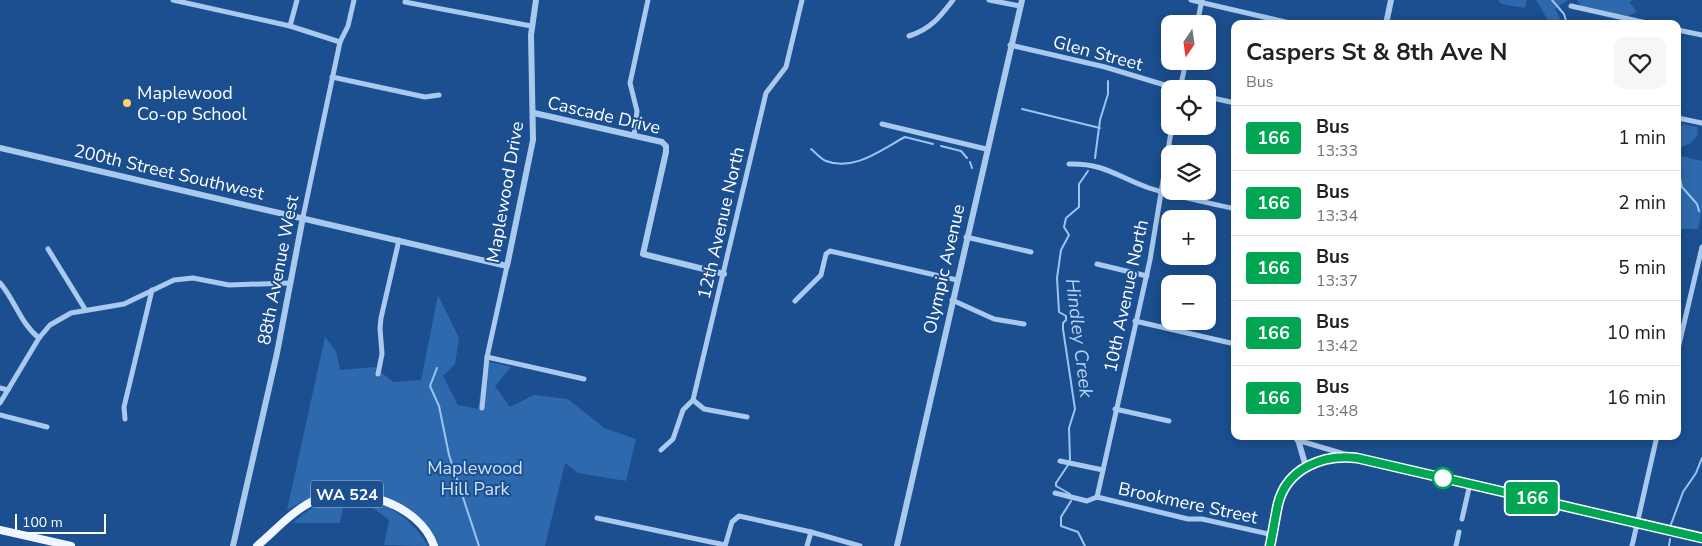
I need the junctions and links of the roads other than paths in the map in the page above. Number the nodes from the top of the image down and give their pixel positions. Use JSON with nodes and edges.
{"nodes":[{"id":1,"x":173,"y":0,"type":"edge"},
{"id":2,"x":296,"y":0,"type":"edge"},
{"id":3,"x":354,"y":0,"type":"edge"},
{"id":4,"x":536,"y":0,"type":"edge"},
{"id":5,"x":648,"y":0,"type":"edge"},
{"id":6,"x":802,"y":0,"type":"edge"},
{"id":7,"x":953,"y":0,"type":"edge"},
{"id":8,"x":989,"y":0,"type":"edge"},
{"id":9,"x":1191,"y":0,"type":"edge"},
{"id":10,"x":1391,"y":0,"type":"edge"},
{"id":11,"x":1202,"y":1,"type":"edge"},
{"id":12,"x":405,"y":2,"type":"dead end"},
{"id":13,"x":1021,"y":3,"type":"edge"},
{"id":14,"x":1571,"y":6,"type":"dead end"},
{"id":15,"x":1198,"y":15,"type":"edge"},
{"id":16,"x":1278,"y":20,"type":"edge"},
{"id":17,"x":1387,"y":20,"type":"edge"},
{"id":18,"x":1633,"y":20,"type":"edge"},
{"id":19,"x":290,"y":26,"type":"junction"},
{"id":20,"x":531,"y":26,"type":"junction"},
{"id":21,"x":1681,"y":31,"type":"edge"},
{"id":22,"x":1702,"y":35,"type":"edge"},
{"id":23,"x":909,"y":36,"type":"dead end"},
{"id":24,"x":340,"y":42,"type":"junction"},
{"id":25,"x":1010,"y":45,"type":"junction"},
{"id":26,"x":332,"y":77,"type":"junction"},
{"id":27,"x":1161,"y":84,"type":"edge"},
{"id":28,"x":439,"y":94,"type":"dead end"},
{"id":29,"x":1216,"y":99,"type":"edge"},
{"id":30,"x":1231,"y":102,"type":"edge"},
{"id":31,"x":534,"y":114,"type":"junction"},
{"id":32,"x":1681,"y":119,"type":"edge"},
{"id":33,"x":1702,"y":123,"type":"edge"},
{"id":34,"x":882,"y":124,"type":"dead end"},
{"id":35,"x":634,"y":136,"type":"junction"},
{"id":36,"x":0,"y":148,"type":"edge"},
{"id":37,"x":986,"y":149,"type":"junction"},
{"id":38,"x":1069,"y":164,"type":"dead end"},
{"id":39,"x":1161,"y":192,"type":"joint"},
{"id":40,"x":1196,"y":200,"type":"edge"},
{"id":41,"x":1231,"y":208,"type":"edge"},
{"id":42,"x":303,"y":217,"type":"junction"},
{"id":43,"x":966,"y":237,"type":"junction"},
{"id":44,"x":399,"y":240,"type":"junction"},
{"id":45,"x":48,"y":248,"type":"dead end"},
{"id":46,"x":1702,"y":248,"type":"edge"},
{"id":47,"x":1031,"y":252,"type":"dead end"},
{"id":48,"x":1097,"y":264,"type":"dead end"},
{"id":49,"x":507,"y":266,"type":"junction"},
{"id":50,"x":724,"y":274,"type":"junction"},
{"id":51,"x":1147,"y":276,"type":"junction"},
{"id":52,"x":957,"y":280,"type":"junction"},
{"id":53,"x":0,"y":283,"type":"edge"},
{"id":54,"x":290,"y":283,"type":"junction"},
{"id":55,"x":152,"y":290,"type":"junction"},
{"id":56,"x":952,"y":300,"type":"junction"},
{"id":57,"x":795,"y":301,"type":"dead end"},
{"id":58,"x":85,"y":309,"type":"junction"},
{"id":59,"x":1135,"y":321,"type":"junction"},
{"id":60,"x":1024,"y":324,"type":"dead end"},
{"id":61,"x":1681,"y":336,"type":"edge"},
{"id":62,"x":39,"y":338,"type":"junction"},
{"id":63,"x":1231,"y":343,"type":"edge"},
{"id":64,"x":487,"y":357,"type":"junction"},
{"id":65,"x":378,"y":374,"type":"dead end"},
{"id":66,"x":584,"y":379,"type":"dead end"},
{"id":67,"x":0,"y":388,"type":"edge"},
{"id":68,"x":8,"y":390,"type":"junction"},
{"id":69,"x":693,"y":400,"type":"junction"},
{"id":70,"x":0,"y":403,"type":"edge"},
{"id":71,"x":482,"y":408,"type":"dead end"},
{"id":72,"x":1115,"y":408,"type":"junction"},
{"id":73,"x":0,"y":415,"type":"edge"},
{"id":74,"x":747,"y":417,"type":"dead end"},
{"id":75,"x":124,"y":419,"type":"dead end"},
{"id":76,"x":1170,"y":421,"type":"dead end"},
{"id":77,"x":47,"y":427,"type":"dead end"},
{"id":78,"x":1298,"y":440,"type":"edge"},
{"id":79,"x":1303,"y":440,"type":"edge"},
{"id":80,"x":1656,"y":440,"type":"edge"},
{"id":81,"x":661,"y":450,"type":"dead end"},
{"id":82,"x":1357,"y":458,"type":"junction"},
{"id":83,"x":1060,"y":461,"type":"dead end"},
{"id":84,"x":1306,"y":467,"type":"junction"},
{"id":85,"x":1102,"y":470,"type":"junction"},
{"id":86,"x":1470,"y":484,"type":"junction"},
{"id":87,"x":1055,"y":493,"type":"dead end"},
{"id":88,"x":1097,"y":496,"type":"junction"},
{"id":89,"x":597,"y":518,"type":"dead end"},
{"id":90,"x":1462,"y":519,"type":"dead end"},
{"id":91,"x":1636,"y":522,"type":"junction"},
{"id":92,"x":0,"y":530,"type":"edge"},
{"id":93,"x":811,"y":532,"type":"junction"},
{"id":94,"x":1459,"y":532,"type":"dead end"},
{"id":95,"x":1273,"y":535,"type":"junction"},
{"id":96,"x":1702,"y":538,"type":"edge"},
{"id":97,"x":45,"y":543,"type":"edge"},
{"id":98,"x":71,"y":546,"type":"edge"},
{"id":99,"x":233,"y":546,"type":"edge"},
{"id":100,"x":257,"y":546,"type":"edge"},
{"id":101,"x":434,"y":546,"type":"edge"},
{"id":102,"x":725,"y":546,"type":"edge"},
{"id":103,"x":807,"y":546,"type":"edge"},
{"id":104,"x":860,"y":546,"type":"edge"},
{"id":105,"x":897,"y":546,"type":"edge"},
{"id":106,"x":1270,"y":546,"type":"edge"},
{"id":107,"x":1456,"y":546,"type":"edge"},
{"id":108,"x":1632,"y":546,"type":"edge"}],
"edges":[{"from":1,"to":19,"type":"street"},
{"from":2,"to":19,"type":"street"},
{"from":3,"to":24,"type":"street","name":"88th Avenue West"},
{"from":4,"to":20,"type":"street","name":"Maplewood Drive"},
{"from":5,"to":35,"type":"street"},
{"from":6,"to":50,"type":"street","name":"12th Avenue North"},
{"from":7,"to":23,"type":"street"},
{"from":8,"to":13,"type":"street"},
{"from":9,"to":11,"type":"street"},
{"from":10,"to":17,"type":"street"},
{"from":11,"to":15,"type":"street"},
{"from":11,"to":16,"type":"street"},
{"from":12,"to":20,"type":"street"},
{"from":13,"to":25,"type":"street","name":"Olympic Avenue"},
{"from":14,"to":18,"type":"street"},
{"from":19,"to":24,"type":"street"},
{"from":20,"to":31,"type":"street","name":"Maplewood Drive"},
{"from":21,"to":22,"type":"street"},
{"from":24,"to":26,"type":"street","name":"88th Avenue West"},
{"from":25,"to":27,"type":"street","name":"Glen Street"},
{"from":25,"to":37,"type":"street","name":"Olympic Avenue"},
{"from":26,"to":28,"type":"street"},
{"from":26,"to":42,"type":"street","name":"88th Avenue West"},
{"from":29,"to":30,"type":"street"},
{"from":31,"to":35,"type":"street","name":"Cascade Drive"},
{"from":31,"to":49,"type":"street","name":"Maplewood Drive"},
{"from":32,"to":33,"type":"street"},
{"from":34,"to":37,"type":"street"},
{"from":35,"to":50,"type":"street","name":"Cascade Drive"},
{"from":36,"to":42,"type":"street","name":"200th Street Southwest"},
{"from":37,"to":43,"type":"street","name":"Olympic Avenue"},
{"from":38,"to":39,"type":"street"},
{"from":39,"to":51,"type":"street","name":"10th Avenue North"},
{"from":40,"to":41,"type":"street"},
{"from":42,"to":44,"type":"street","name":"200th Street Southwest"},
{"from":42,"to":54,"type":"street","name":"88th Avenue West"},
{"from":43,"to":47,"type":"street"},
{"from":43,"to":52,"type":"street","name":"Olympic Avenue"},
{"from":44,"to":49,"type":"street","name":"200th Street Southwest"},
{"from":44,"to":65,"type":"street"},
{"from":45,"to":58,"type":"street"},
{"from":46,"to":61,"type":"street"},
{"from":48,"to":51,"type":"street"},
{"from":49,"to":64,"type":"street","name":"Maplewood Drive"},
{"from":50,"to":69,"type":"street","name":"12th Avenue North"},
{"from":51,"to":59,"type":"street","name":"10th Avenue North"},
{"from":52,"to":56,"type":"street","name":"Olympic Avenue"},
{"from":52,"to":57,"type":"street"},
{"from":53,"to":62,"type":"street"},
{"from":54,"to":55,"type":"street"},
{"from":54,"to":99,"type":"street","name":"88th Avenue West"},
{"from":55,"to":58,"type":"street"},
{"from":55,"to":75,"type":"street"},
{"from":56,"to":60,"type":"street"},
{"from":56,"to":105,"type":"street","name":"Olympic Avenue"},
{"from":58,"to":62,"type":"street"},
{"from":59,"to":63,"type":"street"},
{"from":59,"to":72,"type":"street","name":"10th Avenue North"},
{"from":62,"to":68,"type":"street"},
{"from":64,"to":66,"type":"street"},
{"from":64,"to":71,"type":"street","name":"Maplewood Drive"},
{"from":67,"to":68,"type":"street"},
{"from":68,"to":70,"type":"street"},
{"from":69,"to":74,"type":"street"},
{"from":69,"to":81,"type":"street","name":"12th Avenue North"},
{"from":72,"to":76,"type":"street"},
{"from":72,"to":85,"type":"street","name":"10th Avenue North"},
{"from":73,"to":77,"type":"street"},
{"from":78,"to":84,"type":"street"},
{"from":79,"to":82,"type":"street"},
{"from":80,"to":91,"type":"street"},
{"from":82,"to":84,"type":"main road"},
{"from":82,"to":86,"type":"main road"},
{"from":83,"to":85,"type":"street"},
{"from":84,"to":95,"type":"main road"},
{"from":85,"to":88,"type":"street","name":"10th Avenue North"},
{"from":86,"to":90,"type":"street"},
{"from":86,"to":91,"type":"main road"},
{"from":87,"to":88,"type":"street"},
{"from":88,"to":95,"type":"street","name":"Brookmere Street"},
{"from":89,"to":102,"type":"street"},
{"from":91,"to":96,"type":"main road"},
{"from":91,"to":108,"type":"street"},
{"from":92,"to":97,"type":"main road"},
{"from":93,"to":102,"type":"street"},
{"from":93,"to":103,"type":"street"},
{"from":93,"to":104,"type":"street"},
{"from":94,"to":107,"type":"street"},
{"from":95,"to":106,"type":"main road"},
{"from":97,"to":98,"type":"main road"},
{"from":100,"to":101,"type":"main road","number":"WA 524"}]}
